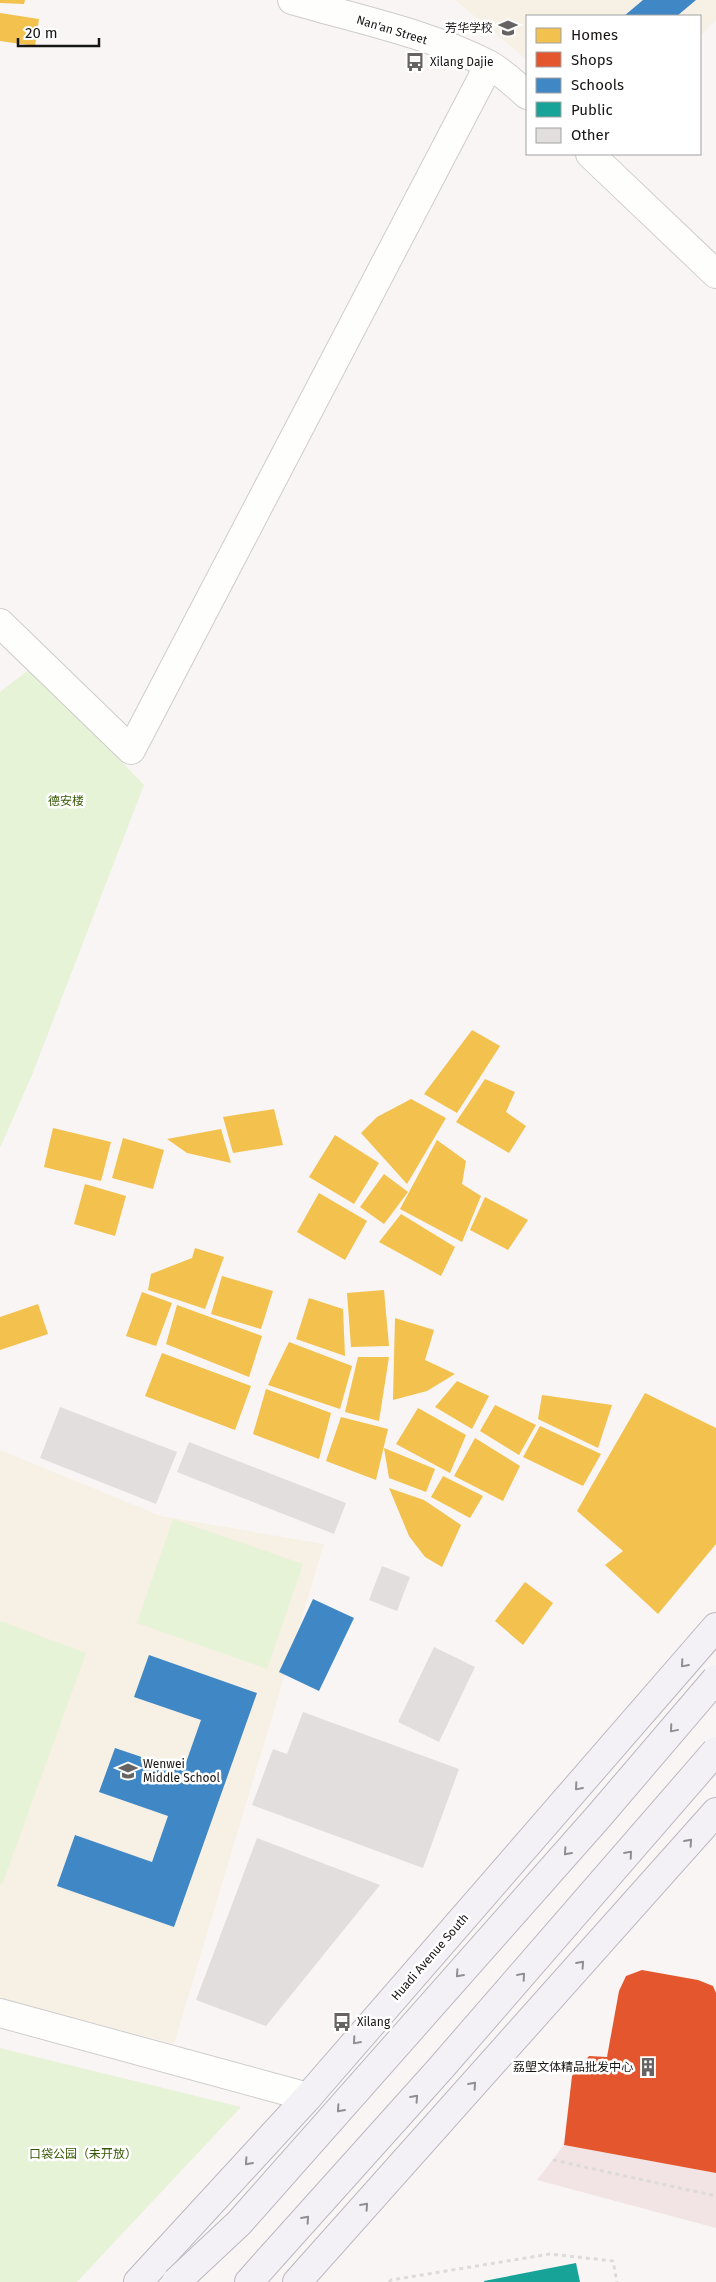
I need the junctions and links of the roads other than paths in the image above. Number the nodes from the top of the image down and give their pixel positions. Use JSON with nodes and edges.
{"nodes":[{"id":1,"x":292,"y":0,"type":"edge"},
{"id":2,"x":489,"y":65,"type":"junction"},
{"id":3,"x":526,"y":94,"type":"edge"},
{"id":4,"x":591,"y":155,"type":"edge"},
{"id":5,"x":716,"y":274,"type":"edge"},
{"id":6,"x":0,"y":623,"type":"edge"},
{"id":7,"x":716,"y":1627,"type":"edge"},
{"id":8,"x":716,"y":1679,"type":"edge"},
{"id":9,"x":716,"y":1751,"type":"edge"},
{"id":10,"x":716,"y":1812,"type":"edge"},
{"id":11,"x":0,"y":2013,"type":"edge"},
{"id":12,"x":308,"y":2097,"type":"junction"},
{"id":13,"x":239,"y":2223,"type":"junction"},
{"id":14,"x":138,"y":2282,"type":"edge"},
{"id":15,"x":176,"y":2282,"type":"edge"},
{"id":16,"x":189,"y":2282,"type":"edge"},
{"id":17,"x":249,"y":2282,"type":"edge"},
{"id":18,"x":297,"y":2282,"type":"edge"}],
"edges":[{"from":1,"to":2,"type":"street","name":"Nan'an Street"},
{"from":2,"to":3,"type":"street","name":"Nan'an Street"},
{"from":2,"to":6,"type":"street"},
{"from":4,"to":5,"type":"street"},
{"from":7,"to":12,"type":"main road","name":"Huadi Avenue South","one_way":true},
{"from":8,"to":13,"type":"main road","one_way":true,"bridge":true},
{"from":17,"to":9,"type":"main road","one_way":true,"bridge":true},
{"from":18,"to":10,"type":"main road","one_way":true},
{"from":11,"to":12,"type":"street"},
{"from":12,"to":14,"type":"main road","name":"Huadi Avenue South","one_way":true},
{"from":13,"to":15,"type":"main road","bridge":true},
{"from":13,"to":16,"type":"main road","bridge":true}]}
